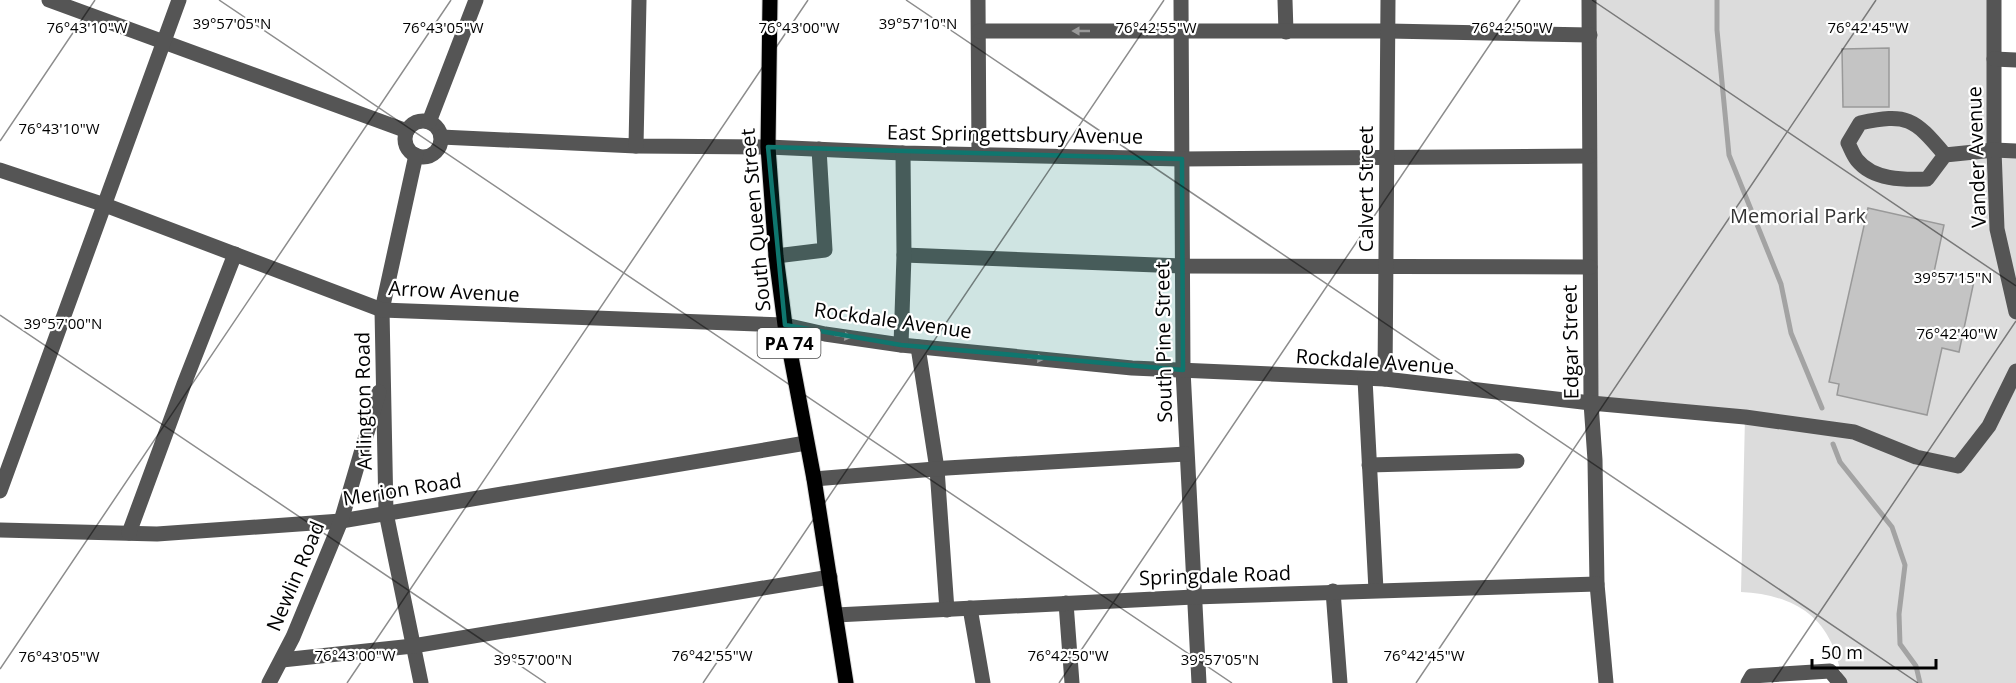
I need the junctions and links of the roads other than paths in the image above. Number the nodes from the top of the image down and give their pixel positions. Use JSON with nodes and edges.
{"nodes":[{"id":1,"x":49,"y":0,"type":"edge"},
{"id":2,"x":179,"y":0,"type":"edge"},
{"id":3,"x":476,"y":0,"type":"edge"},
{"id":4,"x":639,"y":0,"type":"edge"},
{"id":5,"x":770,"y":0,"type":"edge"},
{"id":6,"x":978,"y":0,"type":"edge"},
{"id":7,"x":1181,"y":0,"type":"edge"},
{"id":8,"x":1286,"y":0,"type":"edge"},
{"id":9,"x":1388,"y":0,"type":"edge"},
{"id":10,"x":1589,"y":0,"type":"edge"},
{"id":11,"x":1994,"y":0,"type":"edge"},
{"id":12,"x":979,"y":31,"type":"junction"},
{"id":13,"x":1182,"y":31,"type":"junction"},
{"id":14,"x":1388,"y":31,"type":"junction"},
{"id":15,"x":1286,"y":32,"type":"junction"},
{"id":16,"x":1590,"y":35,"type":"junction"},
{"id":17,"x":164,"y":41,"type":"junction"},
{"id":18,"x":1994,"y":59,"type":"junction"},
{"id":19,"x":2016,"y":60,"type":"edge"},
{"id":20,"x":429,"y":122,"type":"junction"},
{"id":21,"x":407,"y":131,"type":"junction"},
{"id":22,"x":441,"y":137,"type":"junction"},
{"id":23,"x":636,"y":146,"type":"junction"},
{"id":24,"x":768,"y":147,"type":"junction"},
{"id":25,"x":819,"y":149,"type":"junction"},
{"id":26,"x":1994,"y":150,"type":"junction"},
{"id":27,"x":2016,"y":151,"type":"edge"},
{"id":28,"x":903,"y":153,"type":"junction"},
{"id":29,"x":980,"y":154,"type":"junction"},
{"id":30,"x":416,"y":155,"type":"junction"},
{"id":31,"x":1945,"y":155,"type":"junction"},
{"id":32,"x":1589,"y":156,"type":"junction"},
{"id":33,"x":1387,"y":157,"type":"junction"},
{"id":34,"x":1182,"y":159,"type":"junction"},
{"id":35,"x":0,"y":170,"type":"edge"},
{"id":36,"x":105,"y":205,"type":"junction"},
{"id":37,"x":234,"y":254,"type":"junction"},
{"id":38,"x":904,"y":255,"type":"junction"},
{"id":39,"x":776,"y":256,"type":"junction"},
{"id":40,"x":1182,"y":266,"type":"junction"},
{"id":41,"x":1386,"y":266,"type":"junction"},
{"id":42,"x":1590,"y":267,"type":"junction"},
{"id":43,"x":382,"y":310,"type":"junction"},
{"id":44,"x":2016,"y":312,"type":"edge"},
{"id":45,"x":785,"y":325,"type":"junction"},
{"id":46,"x":901,"y":345,"type":"junction"},
{"id":47,"x":918,"y":346,"type":"junction"},
{"id":48,"x":1183,"y":370,"type":"junction"},
{"id":49,"x":2016,"y":371,"type":"edge"},
{"id":50,"x":383,"y":377,"type":"junction"},
{"id":51,"x":1365,"y":379,"type":"junction"},
{"id":52,"x":1385,"y":379,"type":"junction"},
{"id":53,"x":1592,"y":403,"type":"junction"},
{"id":54,"x":806,"y":443,"type":"junction"},
{"id":55,"x":1186,"y":454,"type":"junction"},
{"id":56,"x":1516,"y":461,"type":"dead end"},
{"id":57,"x":1369,"y":465,"type":"junction"},
{"id":58,"x":937,"y":469,"type":"junction"},
{"id":59,"x":814,"y":479,"type":"junction"},
{"id":60,"x":0,"y":491,"type":"edge"},
{"id":61,"x":386,"y":513,"type":"junction"},
{"id":62,"x":341,"y":521,"type":"junction"},
{"id":63,"x":0,"y":530,"type":"edge"},
{"id":64,"x":129,"y":534,"type":"junction"},
{"id":65,"x":830,"y":578,"type":"junction"},
{"id":66,"x":1597,"y":584,"type":"junction"},
{"id":67,"x":1376,"y":590,"type":"junction"},
{"id":68,"x":1333,"y":591,"type":"junction"},
{"id":69,"x":1194,"y":597,"type":"junction"},
{"id":70,"x":1066,"y":603,"type":"junction"},
{"id":71,"x":970,"y":608,"type":"junction"},
{"id":72,"x":947,"y":610,"type":"junction"},
{"id":73,"x":836,"y":615,"type":"junction"},
{"id":74,"x":413,"y":646,"type":"junction"},
{"id":75,"x":282,"y":660,"type":"junction"},
{"id":76,"x":269,"y":683,"type":"edge"},
{"id":77,"x":421,"y":683,"type":"edge"},
{"id":78,"x":846,"y":683,"type":"edge"},
{"id":79,"x":983,"y":683,"type":"edge"},
{"id":80,"x":1072,"y":683,"type":"edge"},
{"id":81,"x":1199,"y":683,"type":"edge"},
{"id":82,"x":1340,"y":683,"type":"edge"},
{"id":83,"x":1606,"y":683,"type":"edge"},
{"id":84,"x":1748,"y":683,"type":"edge"},
{"id":85,"x":1840,"y":683,"type":"edge"}],
"edges":[{"from":1,"to":17,"type":"street"},
{"from":2,"to":17,"type":"street"},
{"from":3,"to":20,"type":"street"},
{"from":4,"to":23,"type":"street"},
{"from":5,"to":24,"type":"main road","name":"South Queen Street","number":"PA 74"},
{"from":6,"to":12,"type":"street"},
{"from":7,"to":13,"type":"street","name":"South Pine Street"},
{"from":8,"to":15,"type":"street"},
{"from":9,"to":14,"type":"street","name":"Calvert Street"},
{"from":10,"to":16,"type":"street","name":"Edgar Street"},
{"from":11,"to":18,"type":"street","name":"Vander Avenue"},
{"from":13,"to":12,"type":"street","one_way":true},
{"from":12,"to":29,"type":"street"},
{"from":13,"to":15,"type":"street"},
{"from":13,"to":34,"type":"street","name":"South Pine Street"},
{"from":14,"to":15,"type":"street"},
{"from":14,"to":16,"type":"street"},
{"from":14,"to":33,"type":"street","name":"Calvert Street"},
{"from":16,"to":32,"type":"street","name":"Edgar Street"},
{"from":17,"to":21,"type":"street"},
{"from":17,"to":36,"type":"street"},
{"from":18,"to":19,"type":"street"},
{"from":18,"to":26,"type":"street","name":"Vander Avenue"},
{"from":20,"to":21,"type":"street"},
{"from":20,"to":22,"type":"street"},
{"from":21,"to":30,"type":"street"},
{"from":22,"to":23,"type":"street","name":"East Springettsbury Avenue"},
{"from":22,"to":30,"type":"street"},
{"from":23,"to":24,"type":"street","name":"East Springettsbury Avenue"},
{"from":24,"to":25,"type":"street","name":"East Springettsbury Avenue"},
{"from":24,"to":39,"type":"main road","name":"South Queen Street","number":"PA 74"},
{"from":25,"to":28,"type":"street","name":"East Springettsbury Avenue"},
{"from":25,"to":39,"type":"street"},
{"from":26,"to":27,"type":"street"},
{"from":26,"to":31,"type":"street"},
{"from":26,"to":44,"type":"street","name":"Vander Avenue"},
{"from":28,"to":29,"type":"street","name":"East Springettsbury Avenue"},
{"from":28,"to":38,"type":"street"},
{"from":29,"to":34,"type":"street","name":"East Springettsbury Avenue"},
{"from":30,"to":43,"type":"street","name":"Arlington Road"},
{"from":31,"to":31,"type":"street"},
{"from":32,"to":33,"type":"street","name":"East Springettsbury Avenue"},
{"from":32,"to":42,"type":"street","name":"Edgar Street"},
{"from":33,"to":34,"type":"street","name":"East Springettsbury Avenue"},
{"from":33,"to":41,"type":"street","name":"Calvert Street"},
{"from":34,"to":40,"type":"street","name":"South Pine Street"},
{"from":35,"to":36,"type":"street","name":"Arrow Avenue"},
{"from":36,"to":37,"type":"street","name":"Arrow Avenue"},
{"from":36,"to":60,"type":"street"},
{"from":37,"to":43,"type":"street","name":"Arrow Avenue"},
{"from":37,"to":64,"type":"street"},
{"from":38,"to":40,"type":"street"},
{"from":38,"to":46,"type":"street"},
{"from":39,"to":45,"type":"main road","name":"South Queen Street","number":"PA 74"},
{"from":40,"to":41,"type":"street"},
{"from":40,"to":48,"type":"street","name":"South Pine Street"},
{"from":41,"to":42,"type":"street"},
{"from":41,"to":52,"type":"street","name":"Calvert Street"},
{"from":42,"to":53,"type":"street","name":"Edgar Street"},
{"from":43,"to":45,"type":"street","name":"Arrow Avenue"},
{"from":43,"to":50,"type":"street","name":"Arlington Road"},
{"from":45,"to":46,"type":"street","name":"Rockdale Avenue","one_way":true},
{"from":45,"to":54,"type":"main road","name":"South Queen Street","number":"PA 74"},
{"from":46,"to":47,"type":"street","name":"Rockdale Avenue"},
{"from":47,"to":48,"type":"street","name":"Rockdale Avenue","one_way":true},
{"from":47,"to":58,"type":"street"},
{"from":48,"to":51,"type":"street","name":"Rockdale Avenue"},
{"from":48,"to":55,"type":"street","name":"South Pine Street"},
{"from":49,"to":53,"type":"street","name":"Rockdale Avenue"},
{"from":50,"to":61,"type":"street","name":"Arlington Road"},
{"from":50,"to":62,"type":"street","name":"Newlin Road"},
{"from":51,"to":52,"type":"street","name":"Rockdale Avenue"},
{"from":51,"to":57,"type":"street"},
{"from":52,"to":53,"type":"street","name":"Rockdale Avenue"},
{"from":53,"to":66,"type":"street","name":"Edgar Street"},
{"from":54,"to":59,"type":"main road","name":"South Queen Street","number":"PA 74"},
{"from":54,"to":61,"type":"street","name":"Merion Road"},
{"from":55,"to":58,"type":"street"},
{"from":55,"to":69,"type":"street","name":"South Pine Street"},
{"from":56,"to":57,"type":"street"},
{"from":57,"to":67,"type":"street"},
{"from":58,"to":59,"type":"street"},
{"from":58,"to":72,"type":"street"},
{"from":59,"to":65,"type":"main road","name":"South Queen Street","number":"PA 74"},
{"from":61,"to":62,"type":"street","name":"Merion Road"},
{"from":61,"to":74,"type":"street","name":"Arlington Road"},
{"from":62,"to":64,"type":"street","name":"Merion Road"},
{"from":62,"to":75,"type":"street","name":"Newlin Road"},
{"from":63,"to":64,"type":"street","name":"Merion Road"},
{"from":65,"to":73,"type":"main road","name":"South Queen Street","number":"PA 74"},
{"from":65,"to":74,"type":"street"},
{"from":66,"to":67,"type":"street","name":"Springdale Road"},
{"from":66,"to":83,"type":"street","name":"Edgar Street"},
{"from":67,"to":68,"type":"street","name":"Springdale Road"},
{"from":68,"to":69,"type":"street","name":"Springdale Road"},
{"from":68,"to":82,"type":"street"},
{"from":69,"to":70,"type":"street","name":"Springdale Road"},
{"from":69,"to":81,"type":"street","name":"South Pine Street"},
{"from":70,"to":71,"type":"street","name":"Springdale Road"},
{"from":70,"to":80,"type":"street"},
{"from":71,"to":72,"type":"street","name":"Springdale Road"},
{"from":71,"to":79,"type":"street"},
{"from":72,"to":73,"type":"street","name":"Springdale Road"},
{"from":73,"to":78,"type":"main road","name":"South Queen Street","number":"PA 74"},
{"from":74,"to":75,"type":"street"},
{"from":74,"to":77,"type":"street","name":"Arlington Road"},
{"from":75,"to":76,"type":"street","name":"Newlin Road"},
{"from":84,"to":85,"type":"street"}]}
